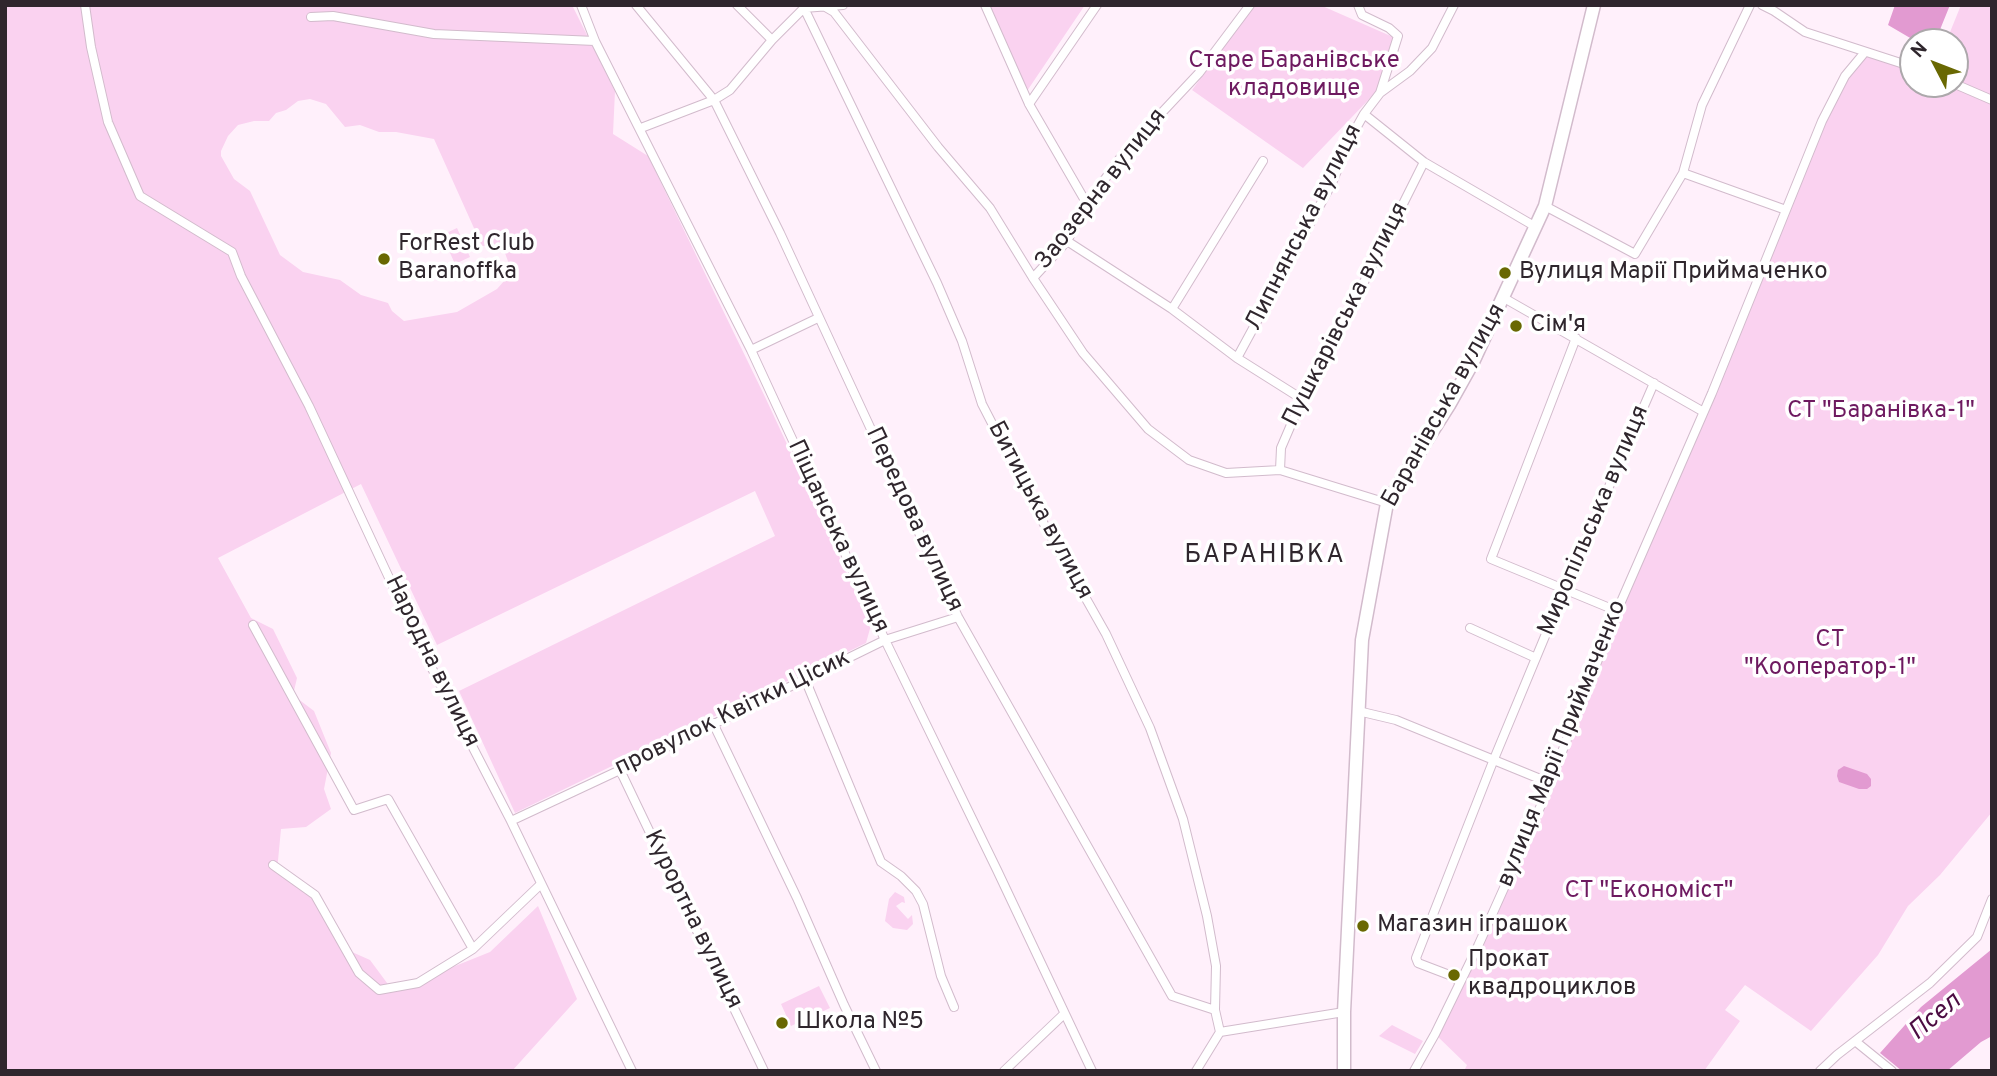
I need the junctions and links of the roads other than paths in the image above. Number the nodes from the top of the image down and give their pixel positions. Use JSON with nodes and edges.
{"nodes":[{"id":1,"x":85,"y":5,"type":"edge"},
{"id":2,"x":581,"y":5,"type":"edge"},
{"id":3,"x":636,"y":5,"type":"edge"},
{"id":4,"x":737,"y":5,"type":"edge"},
{"id":5,"x":843,"y":5,"type":"edge"},
{"id":6,"x":985,"y":5,"type":"edge"},
{"id":7,"x":1097,"y":5,"type":"edge"},
{"id":8,"x":1250,"y":5,"type":"edge"},
{"id":9,"x":1358,"y":5,"type":"edge"},
{"id":10,"x":1454,"y":5,"type":"edge"},
{"id":11,"x":1594,"y":5,"type":"edge"},
{"id":12,"x":1750,"y":5,"type":"edge"},
{"id":13,"x":1762,"y":5,"type":"edge"},
{"id":14,"x":822,"y":6,"type":"edge"},
{"id":15,"x":804,"y":8,"type":"junction"},
{"id":16,"x":311,"y":17,"type":"dead end"},
{"id":17,"x":772,"y":40,"type":"junction"},
{"id":18,"x":595,"y":41,"type":"junction"},
{"id":19,"x":1865,"y":52,"type":"junction"},
{"id":20,"x":1899,"y":63,"type":"edge"},
{"id":21,"x":1969,"y":90,"type":"edge"},
{"id":22,"x":1380,"y":93,"type":"junction"},
{"id":23,"x":714,"y":100,"type":"junction"},
{"id":24,"x":1992,"y":100,"type":"edge"},
{"id":25,"x":1030,"y":104,"type":"junction"},
{"id":26,"x":1364,"y":114,"type":"junction"},
{"id":27,"x":641,"y":128,"type":"junction"},
{"id":28,"x":1263,"y":161,"type":"dead end"},
{"id":29,"x":1424,"y":162,"type":"junction"},
{"id":30,"x":1683,"y":173,"type":"junction"},
{"id":31,"x":1087,"y":204,"type":"junction"},
{"id":32,"x":1545,"y":206,"type":"junction"},
{"id":33,"x":1786,"y":210,"type":"junction"},
{"id":34,"x":1536,"y":227,"type":"junction"},
{"id":35,"x":1067,"y":241,"type":"junction"},
{"id":36,"x":1033,"y":278,"type":"junction"},
{"id":37,"x":1504,"y":298,"type":"junction"},
{"id":38,"x":1171,"y":309,"type":"junction"},
{"id":39,"x":818,"y":318,"type":"junction"},
{"id":40,"x":1576,"y":338,"type":"junction"},
{"id":41,"x":751,"y":350,"type":"junction"},
{"id":42,"x":1237,"y":358,"type":"junction"},
{"id":43,"x":1654,"y":383,"type":"junction"},
{"id":44,"x":1302,"y":399,"type":"junction"},
{"id":45,"x":1702,"y":411,"type":"junction"},
{"id":46,"x":1280,"y":470,"type":"junction"},
{"id":47,"x":1387,"y":503,"type":"junction"},
{"id":48,"x":1565,"y":588,"type":"junction"},
{"id":49,"x":1617,"y":611,"type":"junction"},
{"id":50,"x":958,"y":617,"type":"junction"},
{"id":51,"x":253,"y":625,"type":"dead end"},
{"id":52,"x":1470,"y":628,"type":"dead end"},
{"id":53,"x":885,"y":640,"type":"junction"},
{"id":54,"x":1536,"y":658,"type":"junction"},
{"id":55,"x":805,"y":678,"type":"junction"},
{"id":56,"x":1358,"y":711,"type":"junction"},
{"id":57,"x":713,"y":723,"type":"junction"},
{"id":58,"x":1494,"y":759,"type":"junction"},
{"id":59,"x":620,"y":770,"type":"junction"},
{"id":60,"x":1550,"y":783,"type":"junction"},
{"id":61,"x":511,"y":821,"type":"junction"},
{"id":62,"x":273,"y":865,"type":"dead end"},
{"id":63,"x":541,"y":884,"type":"junction"},
{"id":64,"x":1992,"y":899,"type":"edge"},
{"id":65,"x":473,"y":949,"type":"junction"},
{"id":66,"x":1460,"y":982,"type":"junction"},
{"id":67,"x":954,"y":1007,"type":"dead end"},
{"id":68,"x":1215,"y":1010,"type":"junction"},
{"id":69,"x":1344,"y":1012,"type":"junction"},
{"id":70,"x":1064,"y":1014,"type":"junction"},
{"id":71,"x":1220,"y":1032,"type":"junction"},
{"id":72,"x":1855,"y":1041,"type":"junction"},
{"id":73,"x":632,"y":1071,"type":"edge"},
{"id":74,"x":764,"y":1071,"type":"edge"},
{"id":75,"x":876,"y":1071,"type":"edge"},
{"id":76,"x":1004,"y":1071,"type":"edge"},
{"id":77,"x":1092,"y":1071,"type":"edge"},
{"id":78,"x":1196,"y":1071,"type":"edge"},
{"id":79,"x":1344,"y":1071,"type":"edge"},
{"id":80,"x":1414,"y":1071,"type":"edge"},
{"id":81,"x":1820,"y":1071,"type":"edge"},
{"id":82,"x":1892,"y":1071,"type":"edge"}],
"edges":[{"from":1,"to":61,"type":"street","name":"Народна вулиця"},
{"from":2,"to":18,"type":"street","name":"Піщанська вулиця"},
{"from":3,"to":23,"type":"street","name":"Передова вулиця"},
{"from":4,"to":17,"type":"street"},
{"from":5,"to":14,"type":"street"},
{"from":6,"to":25,"type":"street"},
{"from":7,"to":25,"type":"street"},
{"from":8,"to":31,"type":"street","name":"Заозерна вулиця"},
{"from":9,"to":22,"type":"street"},
{"from":10,"to":22,"type":"street","name":"Липнянська вулиця"},
{"from":11,"to":32,"type":"main road","name":"Баранівська вулиця"},
{"from":12,"to":30,"type":"street"},
{"from":13,"to":19,"type":"street"},
{"from":14,"to":15,"type":"street"},
{"from":14,"to":36,"type":"street"},
{"from":15,"to":17,"type":"street"},
{"from":15,"to":68,"type":"street","name":"Битицька вулиця"},
{"from":16,"to":18,"type":"street"},
{"from":17,"to":23,"type":"street"},
{"from":18,"to":27,"type":"street","name":"Піщанська вулиця"},
{"from":19,"to":20,"type":"street"},
{"from":19,"to":33,"type":"street","name":"вулиця Марії Приймаченко"},
{"from":21,"to":24,"type":"street"},
{"from":22,"to":26,"type":"street","name":"Липнянська вулиця"},
{"from":23,"to":27,"type":"street"},
{"from":23,"to":39,"type":"street","name":"Передова вулиця"},
{"from":25,"to":31,"type":"street"},
{"from":26,"to":29,"type":"street"},
{"from":26,"to":42,"type":"street","name":"Липнянська вулиця"},
{"from":27,"to":41,"type":"street","name":"Піщанська вулиця"},
{"from":28,"to":38,"type":"street"},
{"from":29,"to":34,"type":"street"},
{"from":29,"to":44,"type":"street","name":"Пушкарівська вулиця"},
{"from":30,"to":32,"type":"street"},
{"from":30,"to":33,"type":"street"},
{"from":31,"to":35,"type":"street","name":"Заозерна вулиця"},
{"from":32,"to":34,"type":"main road","name":"Баранівська вулиця"},
{"from":33,"to":45,"type":"street","name":"вулиця Марії Приймаченко"},
{"from":34,"to":37,"type":"main road","name":"Баранівська вулиця"},
{"from":35,"to":36,"type":"street","name":"Заозерна вулиця"},
{"from":35,"to":38,"type":"street"},
{"from":36,"to":46,"type":"street"},
{"from":37,"to":40,"type":"street"},
{"from":37,"to":47,"type":"main road","name":"Баранівська вулиця"},
{"from":38,"to":42,"type":"street"},
{"from":39,"to":41,"type":"street"},
{"from":39,"to":50,"type":"street","name":"Передова вулиця"},
{"from":40,"to":43,"type":"street"},
{"from":40,"to":48,"type":"street"},
{"from":41,"to":53,"type":"street","name":"Піщанська вулиця"},
{"from":42,"to":44,"type":"street"},
{"from":43,"to":45,"type":"street"},
{"from":43,"to":48,"type":"street","name":"Миропільська вулиця"},
{"from":44,"to":46,"type":"street","name":"Пушкарівська вулиця"},
{"from":45,"to":49,"type":"street","name":"вулиця Марії Приймаченко"},
{"from":46,"to":47,"type":"street"},
{"from":47,"to":56,"type":"main road","name":"Баранівська вулиця"},
{"from":48,"to":49,"type":"street"},
{"from":48,"to":54,"type":"street","name":"Миропільська вулиця"},
{"from":49,"to":60,"type":"street","name":"вулиця Марії Приймаченко"},
{"from":50,"to":53,"type":"street","name":"провулок Квітки Цісик"},
{"from":50,"to":68,"type":"street","name":"Передова вулиця"},
{"from":51,"to":65,"type":"street"},
{"from":52,"to":54,"type":"street","name":"Миропільська вулиця"},
{"from":53,"to":55,"type":"street","name":"провулок Квітки Цісик"},
{"from":53,"to":70,"type":"street","name":"Піщанська вулиця"},
{"from":54,"to":58,"type":"street","name":"Миропільська вулиця"},
{"from":55,"to":57,"type":"street","name":"провулок Квітки Цісик"},
{"from":55,"to":67,"type":"street"},
{"from":56,"to":58,"type":"street"},
{"from":56,"to":69,"type":"main road","name":"Баранівська вулиця"},
{"from":57,"to":59,"type":"street","name":"провулок Квітки Цісик"},
{"from":57,"to":75,"type":"street"},
{"from":58,"to":60,"type":"street"},
{"from":58,"to":66,"type":"street","name":"Миропільська вулиця"},
{"from":59,"to":61,"type":"street","name":"провулок Квітки Цісик"},
{"from":59,"to":74,"type":"street","name":"Курортна вулиця"},
{"from":60,"to":66,"type":"street","name":"вулиця Марії Приймаченко"},
{"from":61,"to":63,"type":"street","name":"Народна вулиця"},
{"from":62,"to":65,"type":"street"},
{"from":63,"to":65,"type":"street"},
{"from":63,"to":73,"type":"street","name":"Народна вулиця"},
{"from":64,"to":72,"type":"street"},
{"from":66,"to":80,"type":"street","name":"вулиця Марії Приймаченко"},
{"from":68,"to":71,"type":"street","name":"Битицька вулиця"},
{"from":69,"to":71,"type":"street"},
{"from":69,"to":79,"type":"main road","name":"Баранівська вулиця"},
{"from":70,"to":76,"type":"street"},
{"from":70,"to":77,"type":"street","name":"Піщанська вулиця"},
{"from":71,"to":78,"type":"street"},
{"from":72,"to":81,"type":"street"},
{"from":72,"to":82,"type":"street"}]}
